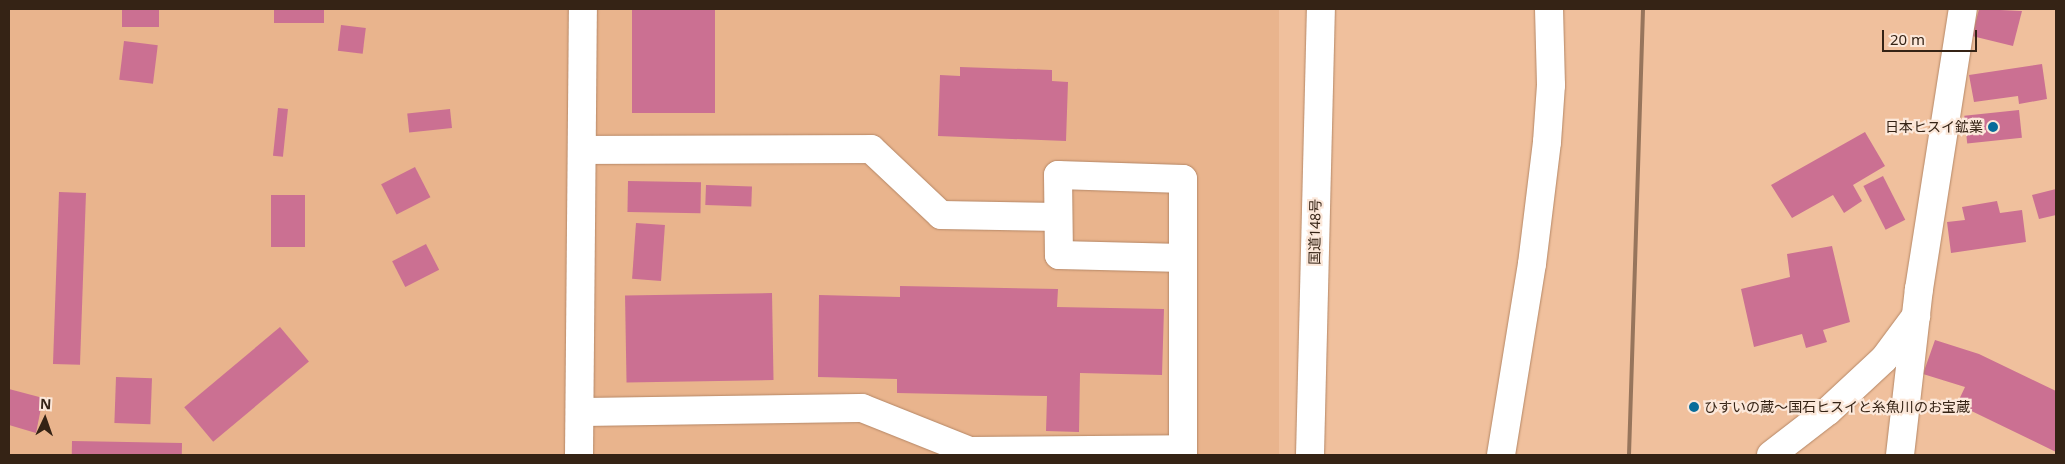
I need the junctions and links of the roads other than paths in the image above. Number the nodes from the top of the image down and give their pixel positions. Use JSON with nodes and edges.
{"nodes":[{"id":1,"x":582,"y":9,"type":"edge"},
{"id":2,"x":1321,"y":9,"type":"edge"},
{"id":3,"x":1550,"y":9,"type":"edge"},
{"id":4,"x":1963,"y":9,"type":"edge"},
{"id":5,"x":582,"y":150,"type":"junction"},
{"id":6,"x":1058,"y":217,"type":"junction"},
{"id":7,"x":1183,"y":258,"type":"junction"},
{"id":8,"x":1916,"y":316,"type":"junction"},
{"id":9,"x":580,"y":412,"type":"junction"},
{"id":10,"x":1183,"y":452,"type":"edge"},
{"id":11,"x":970,"y":453,"type":"edge"},
{"id":12,"x":579,"y":455,"type":"edge"},
{"id":13,"x":1310,"y":455,"type":"edge"},
{"id":14,"x":1501,"y":455,"type":"edge"},
{"id":15,"x":1771,"y":455,"type":"edge"},
{"id":16,"x":1900,"y":455,"type":"edge"}],
"edges":[{"from":1,"to":5,"type":"main road"},
{"from":2,"to":13,"type":"main road","name":"国道148号"},
{"from":3,"to":14,"type":"main road"},
{"from":4,"to":8,"type":"main road"},
{"from":5,"to":6,"type":"main road"},
{"from":5,"to":9,"type":"main road"},
{"from":6,"to":7,"type":"main road"},
{"from":6,"to":7,"type":"main road"},
{"from":7,"to":10,"type":"main road"},
{"from":8,"to":15,"type":"main road"},
{"from":8,"to":16,"type":"main road"},
{"from":9,"to":11,"type":"main road"},
{"from":9,"to":12,"type":"main road"},
{"from":10,"to":11,"type":"main road"}]}
